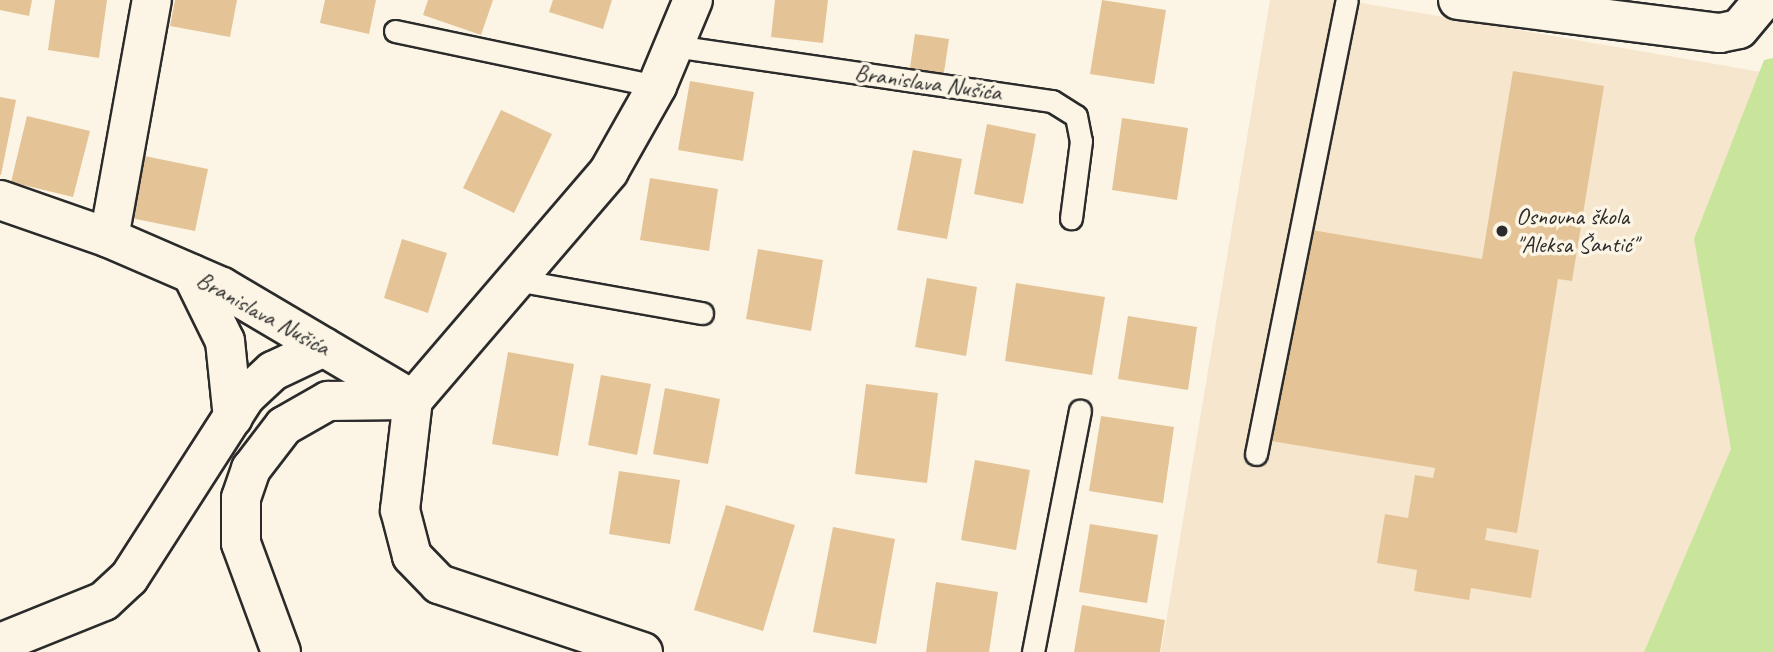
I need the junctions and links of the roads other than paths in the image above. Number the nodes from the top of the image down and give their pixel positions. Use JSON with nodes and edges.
{"nodes":[{"id":1,"x":152,"y":0,"type":"edge"},
{"id":2,"x":693,"y":0,"type":"edge"},
{"id":3,"x":1347,"y":0,"type":"edge"},
{"id":4,"x":1458,"y":0,"type":"edge"},
{"id":5,"x":1763,"y":0,"type":"edge"},
{"id":6,"x":395,"y":31,"type":"dead end"},
{"id":7,"x":1756,"y":34,"type":"edge"},
{"id":8,"x":674,"y":46,"type":"junction"},
{"id":9,"x":657,"y":86,"type":"junction"},
{"id":10,"x":0,"y":200,"type":"edge"},
{"id":11,"x":1071,"y":219,"type":"dead end"},
{"id":12,"x":109,"y":238,"type":"junction"},
{"id":13,"x":192,"y":274,"type":"junction"},
{"id":14,"x":516,"y":280,"type":"junction"},
{"id":15,"x":702,"y":313,"type":"dead end"},
{"id":16,"x":324,"y":347,"type":"junction"},
{"id":17,"x":413,"y":400,"type":"junction"},
{"id":18,"x":1080,"y":411,"type":"dead end"},
{"id":19,"x":233,"y":418,"type":"junction"},
{"id":20,"x":284,"y":426,"type":"junction"},
{"id":21,"x":1256,"y":454,"type":"dead end"},
{"id":22,"x":0,"y":643,"type":"edge"},
{"id":23,"x":281,"y":652,"type":"edge"},
{"id":24,"x":643,"y":652,"type":"edge"},
{"id":25,"x":1033,"y":652,"type":"edge"}],
"edges":[{"from":1,"to":12,"type":"street"},
{"from":2,"to":8,"type":"street"},
{"from":3,"to":21,"type":"lane"},
{"from":4,"to":7,"type":"street"},
{"from":5,"to":7,"type":"street"},
{"from":6,"to":9,"type":"lane"},
{"from":8,"to":9,"type":"street"},
{"from":8,"to":11,"type":"lane","name":"Branislava Nušića"},
{"from":9,"to":14,"type":"street"},
{"from":10,"to":12,"type":"street","name":"Branislava Nušića"},
{"from":12,"to":13,"type":"street","name":"Branislava Nušića"},
{"from":13,"to":16,"type":"street","name":"Branislava Nušića"},
{"from":13,"to":19,"type":"street"},
{"from":14,"to":15,"type":"lane"},
{"from":14,"to":17,"type":"street"},
{"from":16,"to":17,"type":"street","name":"Branislava Nušića"},
{"from":16,"to":19,"type":"street"},
{"from":16,"to":20,"type":"street"},
{"from":17,"to":20,"type":"street"},
{"from":17,"to":24,"type":"street"},
{"from":18,"to":25,"type":"lane"},
{"from":19,"to":22,"type":"street"},
{"from":20,"to":23,"type":"street"}]}
